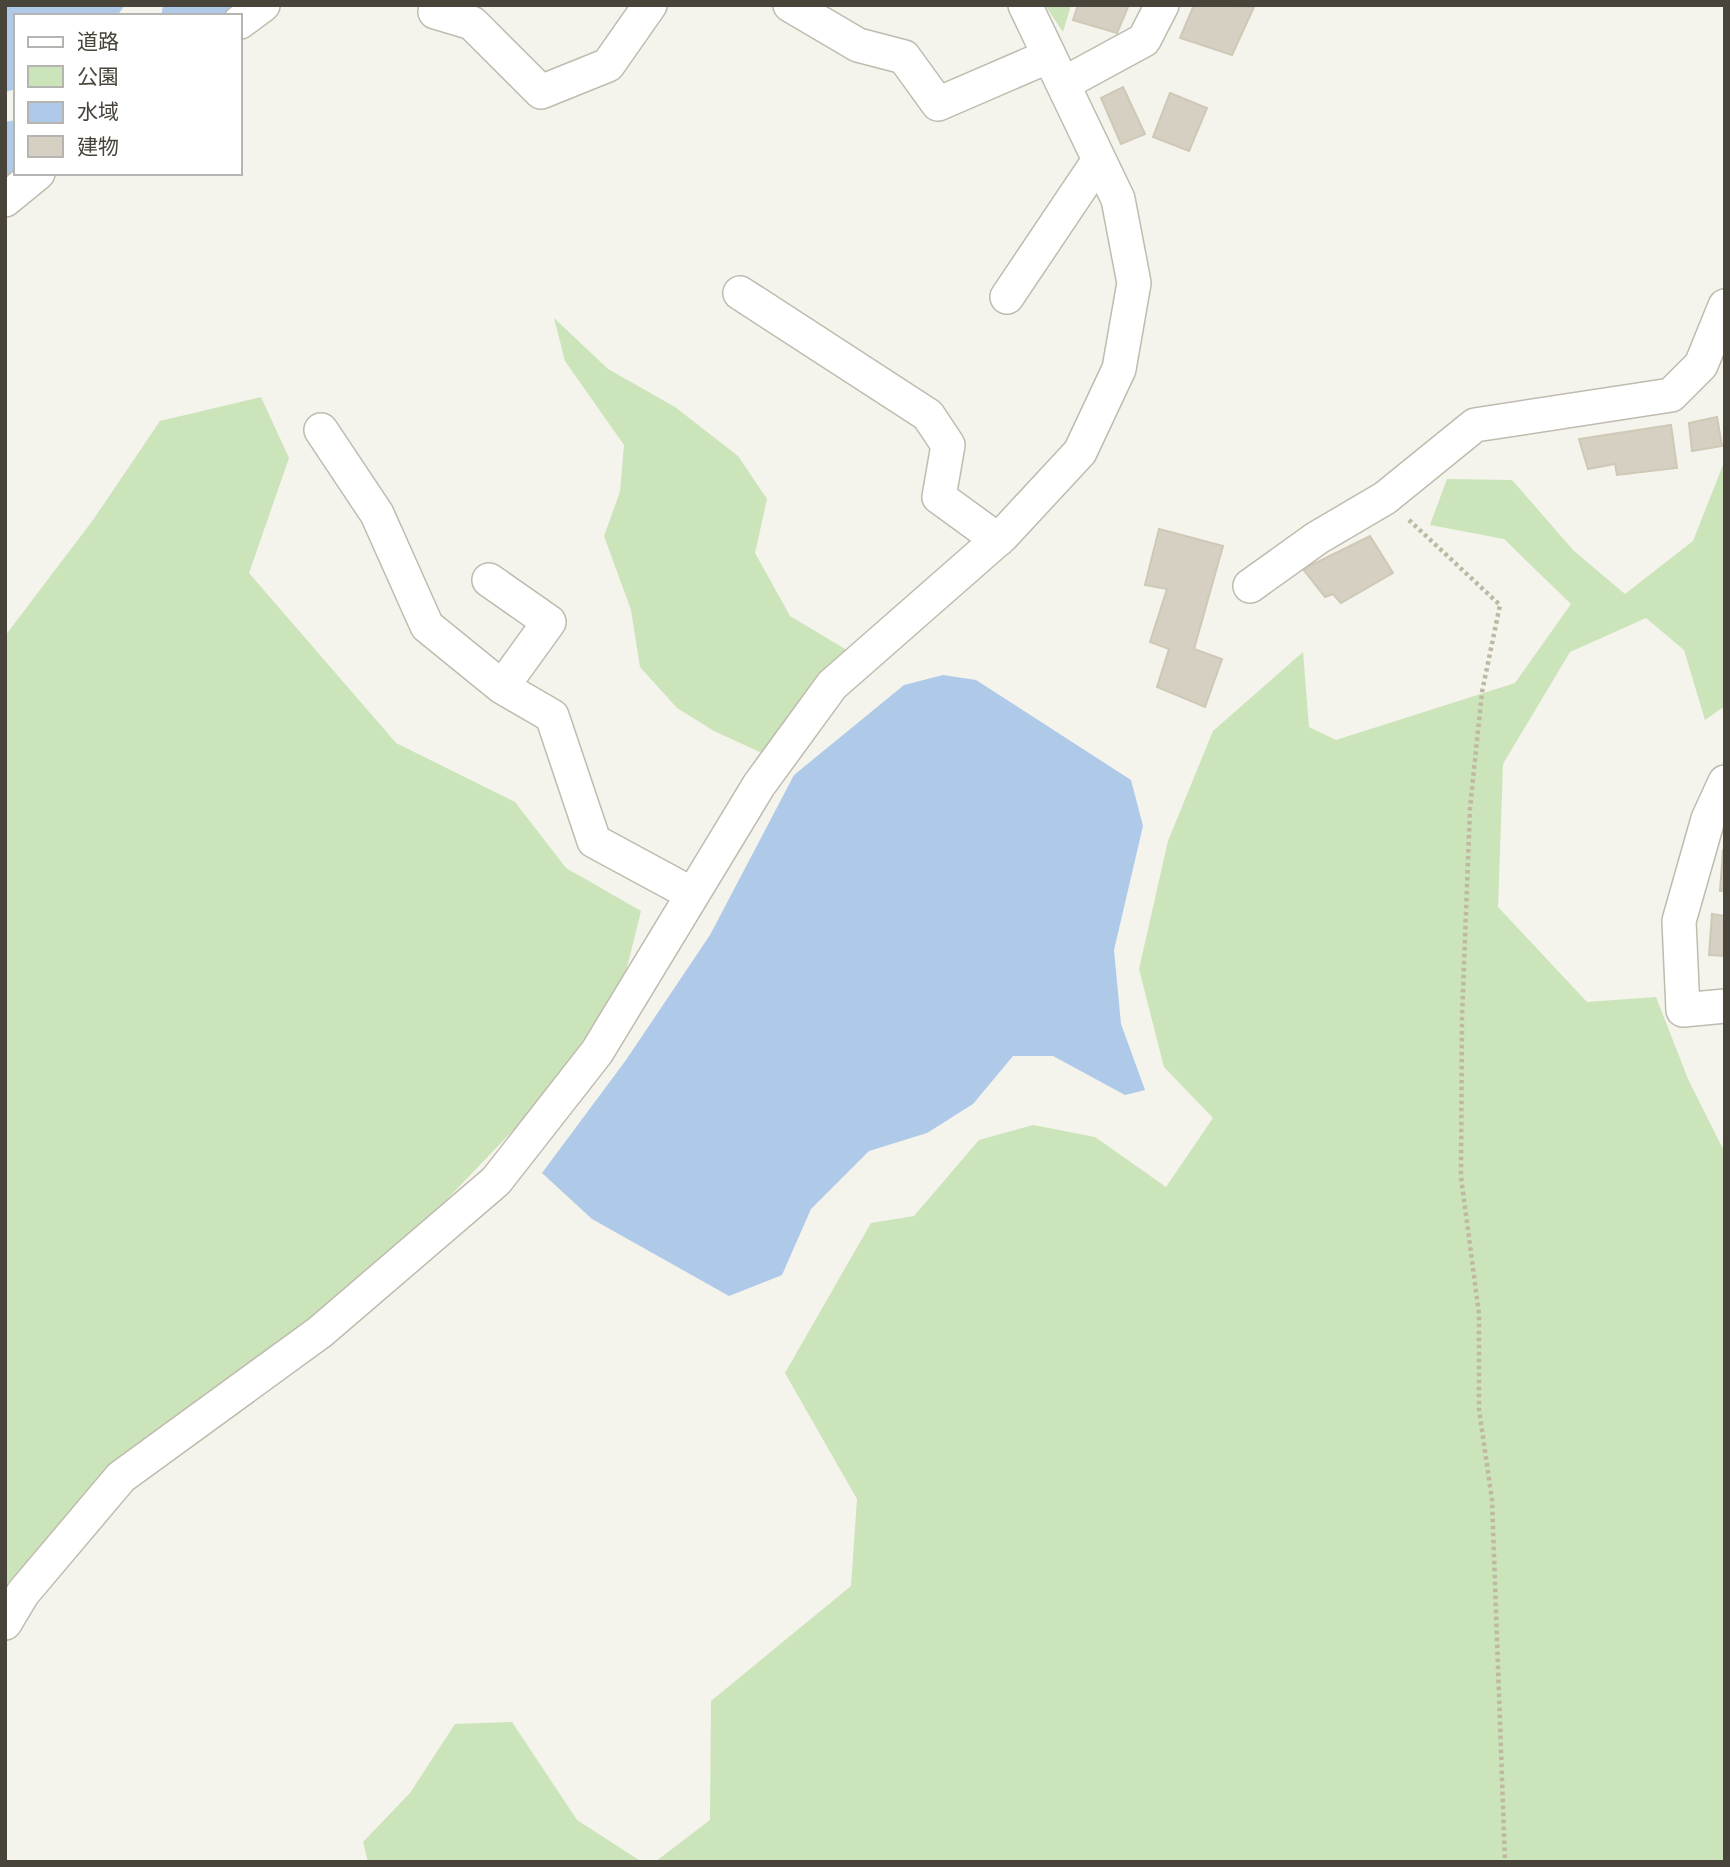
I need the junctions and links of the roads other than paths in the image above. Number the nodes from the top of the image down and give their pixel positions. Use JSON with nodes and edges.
{"nodes":[{"id":1,"x":263,"y":5,"type":"edge"},
{"id":2,"x":650,"y":5,"type":"edge"},
{"id":3,"x":790,"y":5,"type":"edge"},
{"id":4,"x":1025,"y":5,"type":"edge"},
{"id":5,"x":1162,"y":5,"type":"edge"},
{"id":6,"x":435,"y":12,"type":"dead end"},
{"id":7,"x":242,"y":21,"type":"edge"},
{"id":8,"x":1056,"y":70,"type":"junction"},
{"id":9,"x":1099,"y":160,"type":"junction"},
{"id":10,"x":36,"y":175,"type":"edge"},
{"id":11,"x":5,"y":200,"type":"edge"},
{"id":12,"x":740,"y":293,"type":"dead end"},
{"id":13,"x":1007,"y":298,"type":"dead end"},
{"id":14,"x":1725,"y":306,"type":"edge"},
{"id":15,"x":321,"y":430,"type":"dead end"},
{"id":16,"x":998,"y":540,"type":"junction"},
{"id":17,"x":489,"y":580,"type":"dead end"},
{"id":18,"x":1250,"y":586,"type":"dead end"},
{"id":19,"x":502,"y":687,"type":"junction"},
{"id":20,"x":1721,"y":800,"type":"edge"},
{"id":21,"x":692,"y":894,"type":"junction"},
{"id":22,"x":1725,"y":1006,"type":"edge"},
{"id":23,"x":5,"y":1623,"type":"edge"}],
"edges":[{"from":1,"to":7,"type":"street"},
{"from":2,"to":6,"type":"street"},
{"from":3,"to":8,"type":"street"},
{"from":4,"to":8,"type":"street"},
{"from":5,"to":8,"type":"street"},
{"from":8,"to":9,"type":"street"},
{"from":9,"to":13,"type":"street"},
{"from":9,"to":16,"type":"street"},
{"from":10,"to":11,"type":"street"},
{"from":12,"to":16,"type":"street"},
{"from":14,"to":18,"type":"street"},
{"from":15,"to":19,"type":"street"},
{"from":16,"to":21,"type":"street"},
{"from":17,"to":19,"type":"street"},
{"from":19,"to":21,"type":"street"},
{"from":20,"to":22,"type":"street"},
{"from":21,"to":23,"type":"street"}]}
